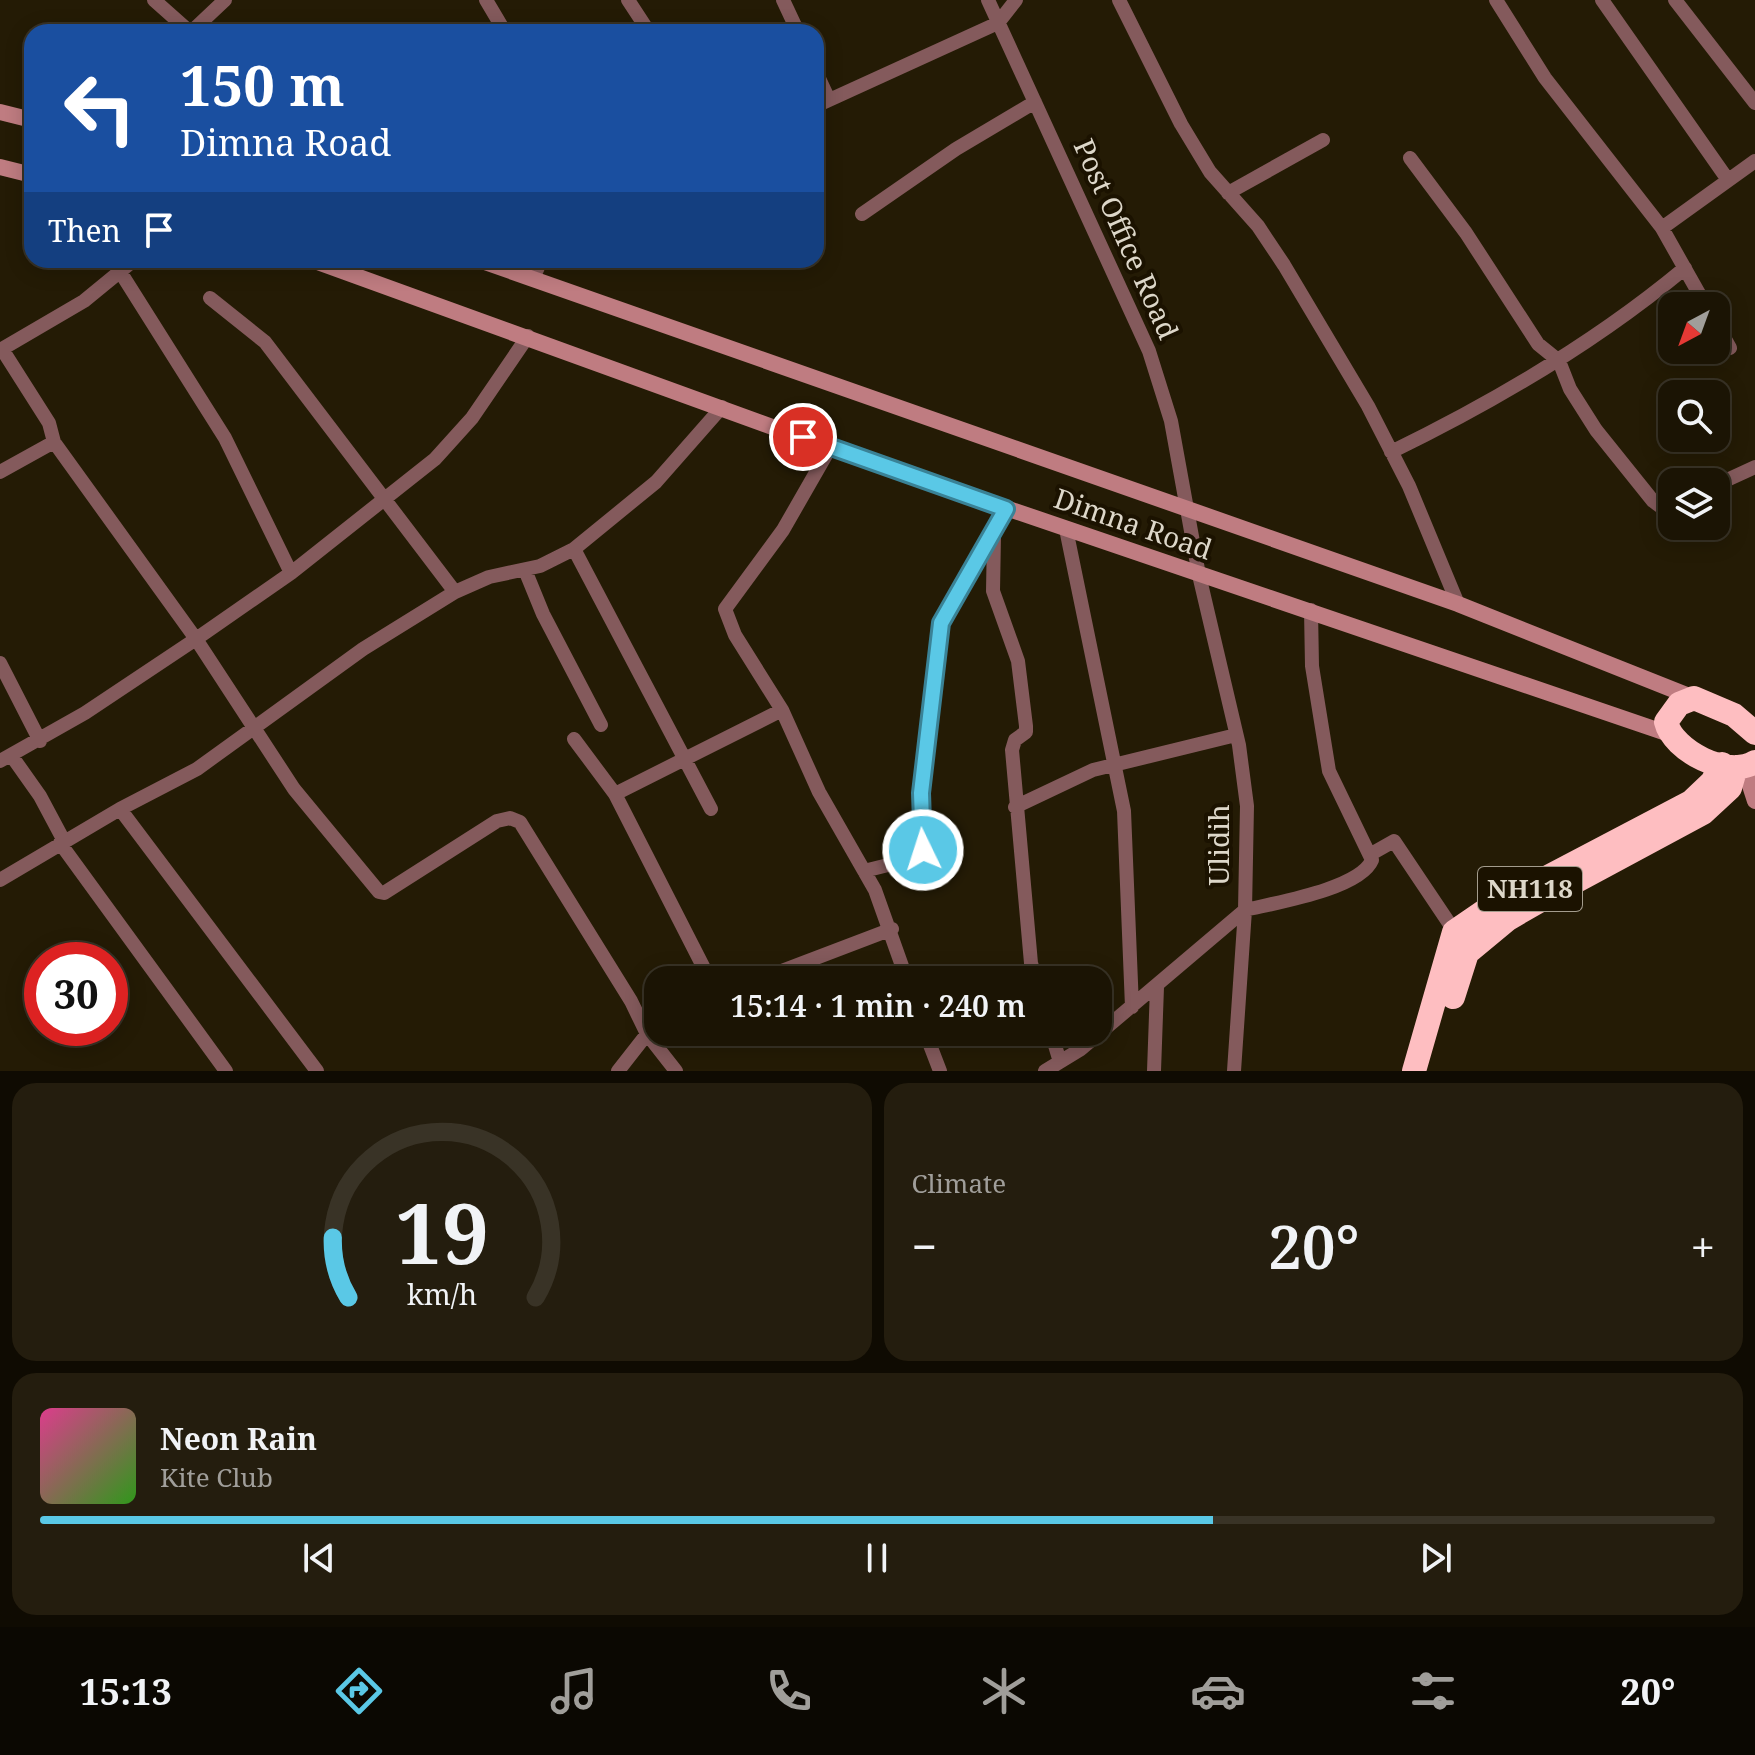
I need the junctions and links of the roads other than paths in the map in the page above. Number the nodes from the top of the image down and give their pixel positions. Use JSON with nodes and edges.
{"nodes":[{"id":1,"x":154,"y":0,"type":"edge"},
{"id":2,"x":225,"y":0,"type":"edge"},
{"id":3,"x":486,"y":0,"type":"edge"},
{"id":4,"x":628,"y":0,"type":"edge"},
{"id":5,"x":783,"y":0,"type":"edge"},
{"id":6,"x":988,"y":0,"type":"edge"},
{"id":7,"x":1016,"y":0,"type":"edge"},
{"id":8,"x":1119,"y":0,"type":"edge"},
{"id":9,"x":1496,"y":0,"type":"edge"},
{"id":10,"x":1602,"y":0,"type":"edge"},
{"id":11,"x":1675,"y":0,"type":"edge"},
{"id":12,"x":998,"y":23,"type":"junction"},
{"id":13,"x":181,"y":24,"type":"edge"},
{"id":14,"x":199,"y":24,"type":"edge"},
{"id":15,"x":500,"y":24,"type":"edge"},
{"id":16,"x":644,"y":24,"type":"edge"},
{"id":17,"x":794,"y":24,"type":"edge"},
{"id":18,"x":1035,"y":102,"type":"junction"},
{"id":19,"x":824,"y":103,"type":"edge"},
{"id":20,"x":1755,"y":103,"type":"edge"},
{"id":21,"x":0,"y":112,"type":"edge"},
{"id":22,"x":24,"y":118,"type":"edge"},
{"id":23,"x":1323,"y":140,"type":"dead end"},
{"id":24,"x":1410,"y":158,"type":"dead end"},
{"id":25,"x":1755,"y":161,"type":"edge"},
{"id":26,"x":0,"y":167,"type":"edge"},
{"id":27,"x":24,"y":173,"type":"edge"},
{"id":28,"x":1728,"y":180,"type":"junction"},
{"id":29,"x":1228,"y":193,"type":"junction"},
{"id":30,"x":862,"y":214,"type":"dead end"},
{"id":31,"x":1662,"y":228,"type":"junction"},
{"id":32,"x":126,"y":268,"type":"edge"},
{"id":33,"x":335,"y":268,"type":"edge"},
{"id":34,"x":502,"y":268,"type":"edge"},
{"id":35,"x":538,"y":268,"type":"edge"},
{"id":36,"x":1685,"y":268,"type":"junction"},
{"id":37,"x":121,"y":273,"type":"junction"},
{"id":38,"x":533,"y":279,"type":"junction"},
{"id":39,"x":1698,"y":292,"type":"edge"},
{"id":40,"x":210,"y":298,"type":"dead end"},
{"id":41,"x":528,"y":336,"type":"junction"},
{"id":42,"x":1,"y":349,"type":"edge"},
{"id":43,"x":1559,"y":361,"type":"junction"},
{"id":44,"x":722,"y":407,"type":"junction"},
{"id":45,"x":54,"y":442,"type":"junction"},
{"id":46,"x":830,"y":448,"type":"junction"},
{"id":47,"x":1391,"y":452,"type":"junction"},
{"id":48,"x":1755,"y":467,"type":"edge"},
{"id":49,"x":0,"y":472,"type":"edge"},
{"id":50,"x":1730,"y":479,"type":"edge"},
{"id":51,"x":386,"y":499,"type":"junction"},
{"id":52,"x":1658,"y":505,"type":"edge"},
{"id":53,"x":1006,"y":509,"type":"junction"},
{"id":54,"x":1188,"y":509,"type":"junction"},
{"id":55,"x":1066,"y":529,"type":"junction"},
{"id":56,"x":994,"y":535,"type":"junction"},
{"id":57,"x":574,"y":549,"type":"junction"},
{"id":58,"x":525,"y":570,"type":"junction"},
{"id":59,"x":291,"y":573,"type":"junction"},
{"id":60,"x":1199,"y":575,"type":"junction"},
{"id":61,"x":455,"y":592,"type":"junction"},
{"id":62,"x":1458,"y":604,"type":"junction"},
{"id":63,"x":1311,"y":610,"type":"junction"},
{"id":64,"x":196,"y":639,"type":"junction"},
{"id":65,"x":0,"y":663,"type":"edge"},
{"id":66,"x":1694,"y":698,"type":"junction"},
{"id":67,"x":782,"y":710,"type":"junction"},
{"id":68,"x":601,"y":725,"type":"dead end"},
{"id":69,"x":255,"y":728,"type":"junction"},
{"id":70,"x":1755,"y":733,"type":"edge"},
{"id":71,"x":1669,"y":734,"type":"junction"},
{"id":72,"x":1236,"y":735,"type":"junction"},
{"id":73,"x":574,"y":739,"type":"dead end"},
{"id":74,"x":40,"y":741,"type":"junction"},
{"id":75,"x":5,"y":758,"type":"edge"},
{"id":76,"x":687,"y":760,"type":"junction"},
{"id":77,"x":1112,"y":765,"type":"junction"},
{"id":78,"x":1739,"y":765,"type":"edge"},
{"id":79,"x":615,"y":794,"type":"junction"},
{"id":80,"x":1755,"y":801,"type":"edge"},
{"id":81,"x":1015,"y":807,"type":"junction"},
{"id":82,"x":120,"y":809,"type":"junction"},
{"id":83,"x":711,"y":809,"type":"dead end"},
{"id":84,"x":62,"y":842,"type":"junction"},
{"id":85,"x":1371,"y":854,"type":"junction"},
{"id":86,"x":864,"y":871,"type":"junction"},
{"id":87,"x":0,"y":880,"type":"edge"},
{"id":88,"x":1245,"y":910,"type":"junction"},
{"id":89,"x":892,"y":929,"type":"junction"},
{"id":90,"x":1461,"y":942,"type":"junction"},
{"id":91,"x":703,"y":966,"type":"edge"},
{"id":92,"x":795,"y":966,"type":"edge"},
{"id":93,"x":903,"y":966,"type":"edge"},
{"id":94,"x":1032,"y":966,"type":"edge"},
{"id":95,"x":1157,"y":987,"type":"junction"},
{"id":96,"x":1132,"y":1007,"type":"junction"},
{"id":97,"x":644,"y":1017,"type":"edge"},
{"id":98,"x":644,"y":1041,"type":"edge"},
{"id":99,"x":662,"y":1046,"type":"edge"},
{"id":100,"x":930,"y":1046,"type":"edge"},
{"id":101,"x":1055,"y":1046,"type":"edge"},
{"id":102,"x":1060,"y":1062,"type":"junction"},
{"id":103,"x":226,"y":1071,"type":"edge"},
{"id":104,"x":317,"y":1071,"type":"edge"},
{"id":105,"x":618,"y":1071,"type":"edge"},
{"id":106,"x":676,"y":1071,"type":"edge"},
{"id":107,"x":940,"y":1071,"type":"edge"},
{"id":108,"x":1045,"y":1071,"type":"edge"},
{"id":109,"x":1154,"y":1071,"type":"edge"},
{"id":110,"x":1234,"y":1071,"type":"edge"},
{"id":111,"x":1414,"y":1071,"type":"edge"},
{"id":112,"x":1429,"y":1071,"type":"edge"}],
"edges":[{"from":1,"to":13,"type":"street"},
{"from":2,"to":14,"type":"street"},
{"from":3,"to":15,"type":"street"},
{"from":4,"to":16,"type":"street"},
{"from":5,"to":17,"type":"street"},
{"from":6,"to":12,"type":"street","name":"Post Office Road"},
{"from":7,"to":12,"type":"street"},
{"from":8,"to":29,"type":"street"},
{"from":9,"to":31,"type":"street"},
{"from":10,"to":28,"type":"street"},
{"from":11,"to":20,"type":"street"},
{"from":12,"to":18,"type":"street","name":"Post Office Road"},
{"from":12,"to":19,"type":"street"},
{"from":18,"to":30,"type":"street"},
{"from":18,"to":54,"type":"street","name":"Post Office Road"},
{"from":21,"to":22,"type":"street"},
{"from":23,"to":29,"type":"street"},
{"from":24,"to":43,"type":"street"},
{"from":25,"to":28,"type":"street"},
{"from":26,"to":27,"type":"street"},
{"from":28,"to":31,"type":"street"},
{"from":29,"to":47,"type":"street"},
{"from":31,"to":36,"type":"street"},
{"from":32,"to":37,"type":"street"},
{"from":33,"to":41,"type":"street","name":"Dimna Road"},
{"from":34,"to":38,"type":"street"},
{"from":35,"to":38,"type":"street"},
{"from":36,"to":39,"type":"street"},
{"from":36,"to":43,"type":"street"},
{"from":37,"to":42,"type":"street"},
{"from":37,"to":59,"type":"street"},
{"from":38,"to":54,"type":"street"},
{"from":40,"to":51,"type":"street"},
{"from":41,"to":44,"type":"street","name":"Dimna Road"},
{"from":41,"to":51,"type":"street"},
{"from":42,"to":45,"type":"street"},
{"from":43,"to":47,"type":"street"},
{"from":43,"to":52,"type":"street"},
{"from":44,"to":46,"type":"street","name":"Dimna Road"},
{"from":44,"to":57,"type":"street"},
{"from":45,"to":49,"type":"street"},
{"from":45,"to":64,"type":"street"},
{"from":46,"to":53,"type":"street","name":"Dimna Road"},
{"from":46,"to":67,"type":"street"},
{"from":47,"to":62,"type":"street"},
{"from":48,"to":50,"type":"street"},
{"from":51,"to":59,"type":"street"},
{"from":51,"to":61,"type":"street"},
{"from":53,"to":55,"type":"street","name":"Dimna Road"},
{"from":53,"to":56,"type":"street"},
{"from":54,"to":60,"type":"street","name":"Post Office Road"},
{"from":54,"to":62,"type":"street"},
{"from":55,"to":60,"type":"street","name":"Dimna Road"},
{"from":55,"to":77,"type":"street"},
{"from":56,"to":81,"type":"street"},
{"from":56,"to":86,"type":"street"},
{"from":57,"to":58,"type":"street"},
{"from":57,"to":76,"type":"street"},
{"from":58,"to":61,"type":"street"},
{"from":58,"to":68,"type":"street"},
{"from":59,"to":64,"type":"street"},
{"from":60,"to":63,"type":"street","name":"Dimna Road"},
{"from":60,"to":72,"type":"street","name":"Ulidih"},
{"from":61,"to":69,"type":"street"},
{"from":62,"to":66,"type":"street"},
{"from":63,"to":71,"type":"street","name":"Dimna Road"},
{"from":63,"to":85,"type":"street"},
{"from":64,"to":69,"type":"street"},
{"from":64,"to":74,"type":"street"},
{"from":65,"to":74,"type":"street"},
{"from":66,"to":70,"type":"highway"},
{"from":66,"to":71,"type":"highway"},
{"from":67,"to":76,"type":"street"},
{"from":67,"to":86,"type":"street"},
{"from":69,"to":82,"type":"street"},
{"from":69,"to":97,"type":"street"},
{"from":71,"to":78,"type":"highway"},
{"from":72,"to":77,"type":"street"},
{"from":72,"to":88,"type":"street","name":"Ulidih"},
{"from":73,"to":79,"type":"street"},
{"from":74,"to":75,"type":"street"},
{"from":75,"to":84,"type":"street"},
{"from":76,"to":79,"type":"street"},
{"from":76,"to":83,"type":"street"},
{"from":77,"to":81,"type":"street"},
{"from":77,"to":96,"type":"street"},
{"from":78,"to":80,"type":"street"},
{"from":78,"to":90,"type":"highway","number":"NH118"},
{"from":79,"to":91,"type":"street"},
{"from":81,"to":94,"type":"street"},
{"from":82,"to":84,"type":"street"},
{"from":82,"to":104,"type":"street"},
{"from":84,"to":87,"type":"street"},
{"from":84,"to":103,"type":"street"},
{"from":85,"to":88,"type":"street"},
{"from":85,"to":90,"type":"street"},
{"from":86,"to":89,"type":"street"},
{"from":88,"to":95,"type":"street","name":"Ulidih"},
{"from":88,"to":110,"type":"street"},
{"from":89,"to":92,"type":"street"},
{"from":89,"to":93,"type":"street"},
{"from":90,"to":111,"type":"highway","number":"NH118"},
{"from":90,"to":112,"type":"highway"},
{"from":95,"to":96,"type":"street","name":"Ulidih"},
{"from":95,"to":109,"type":"street"},
{"from":96,"to":102,"type":"street","name":"Ulidih"},
{"from":98,"to":105,"type":"street"},
{"from":99,"to":106,"type":"street"},
{"from":100,"to":107,"type":"street"},
{"from":101,"to":102,"type":"street"},
{"from":102,"to":108,"type":"street","name":"Ulidih"}]}
